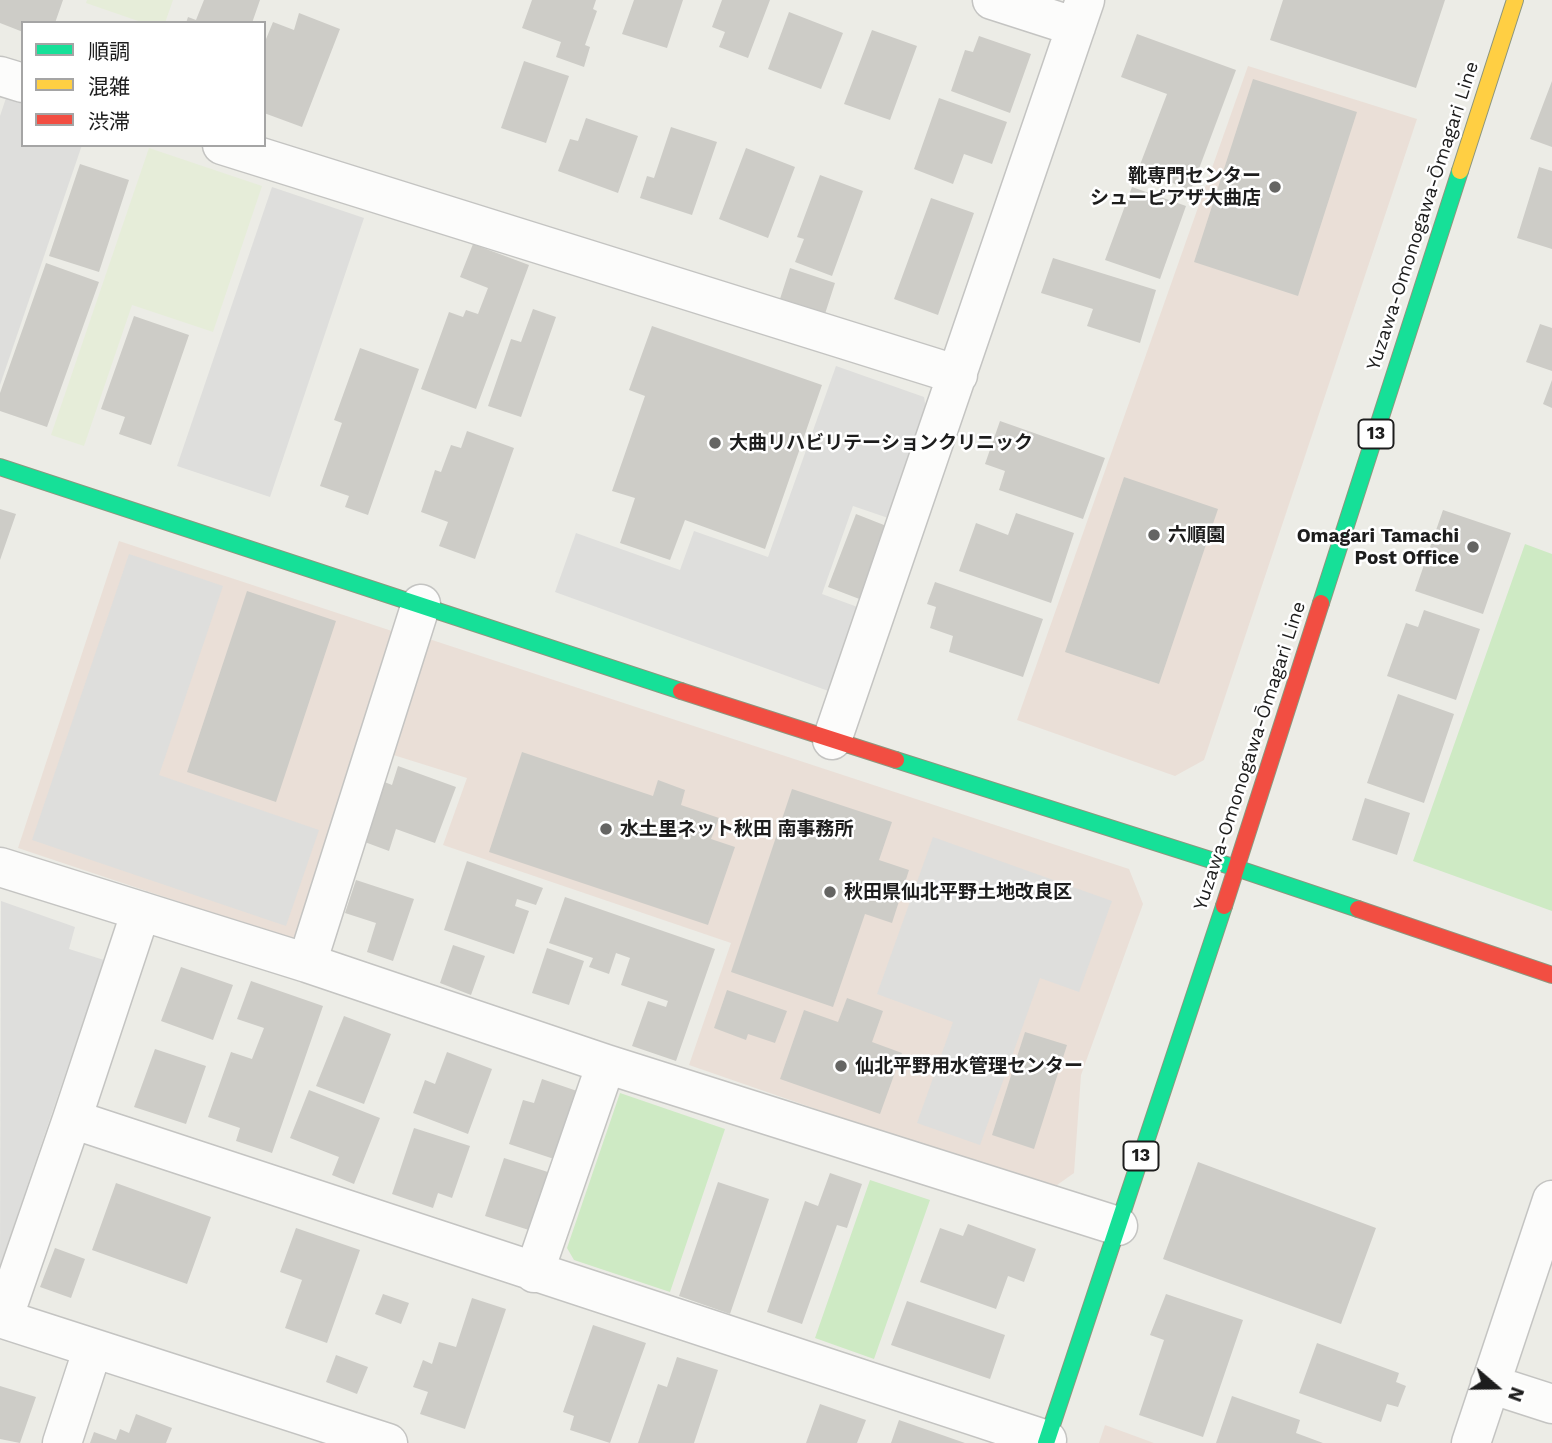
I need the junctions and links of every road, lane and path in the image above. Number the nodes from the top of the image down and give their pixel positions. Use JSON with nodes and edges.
{"nodes":[{"id":1,"x":992,"y":0,"type":"edge"},
{"id":2,"x":1515,"y":0,"type":"edge"},
{"id":3,"x":1080,"y":14,"type":"edge"},
{"id":4,"x":0,"y":76,"type":"edge"},
{"id":5,"x":21,"y":82,"type":"edge"},
{"id":6,"x":228,"y":147,"type":"edge"},
{"id":7,"x":958,"y":375,"type":"junction"},
{"id":8,"x":0,"y":467,"type":"edge"},
{"id":9,"x":421,"y":604,"type":"junction"},
{"id":10,"x":832,"y":740,"type":"junction"},
{"id":11,"x":0,"y":867,"type":"edge"},
{"id":12,"x":1236,"y":868,"type":"junction"},
{"id":13,"x":141,"y":911,"type":"junction"},
{"id":14,"x":307,"y":963,"type":"junction"},
{"id":15,"x":1552,"y":975,"type":"edge"},
{"id":16,"x":606,"y":1064,"type":"junction"},
{"id":17,"x":72,"y":1119,"type":"junction"},
{"id":18,"x":1552,"y":1200,"type":"edge"},
{"id":19,"x":1118,"y":1226,"type":"junction"},
{"id":20,"x":534,"y":1273,"type":"junction"},
{"id":21,"x":1,"y":1318,"type":"edge"},
{"id":22,"x":93,"y":1348,"type":"junction"},
{"id":23,"x":1490,"y":1384,"type":"junction"},
{"id":24,"x":1552,"y":1404,"type":"edge"},
{"id":25,"x":1046,"y":1442,"type":"edge"},
{"id":26,"x":62,"y":1443,"type":"edge"},
{"id":27,"x":388,"y":1443,"type":"edge"},
{"id":28,"x":1471,"y":1443,"type":"edge"}],
"edges":[{"from":1,"to":3,"type":"street"},
{"from":2,"to":12,"type":"street","name":"Yuzawa-Omonogawa-Ōmagari Line","number":"13"},
{"from":3,"to":7,"type":"street"},
{"from":4,"to":5,"type":"street"},
{"from":6,"to":7,"type":"street"},
{"from":7,"to":10,"type":"street"},
{"from":8,"to":9,"type":"street"},
{"from":9,"to":10,"type":"street"},
{"from":9,"to":14,"type":"street"},
{"from":10,"to":12,"type":"street"},
{"from":11,"to":13,"type":"street"},
{"from":12,"to":15,"type":"street"},
{"from":12,"to":19,"type":"street","name":"Yuzawa-Omonogawa-Ōmagari Line","number":"13"},
{"from":13,"to":14,"type":"street"},
{"from":13,"to":17,"type":"street"},
{"from":14,"to":16,"type":"street"},
{"from":16,"to":19,"type":"street"},
{"from":16,"to":20,"type":"street"},
{"from":17,"to":20,"type":"street"},
{"from":17,"to":21,"type":"street"},
{"from":18,"to":23,"type":"street"},
{"from":19,"to":25,"type":"street","name":"Yuzawa-Omonogawa-Ōmagari Line","number":"13"},
{"from":20,"to":25,"type":"street"},
{"from":21,"to":22,"type":"street"},
{"from":22,"to":26,"type":"street"},
{"from":22,"to":27,"type":"street"},
{"from":23,"to":24,"type":"street"},
{"from":23,"to":28,"type":"street"}]}
